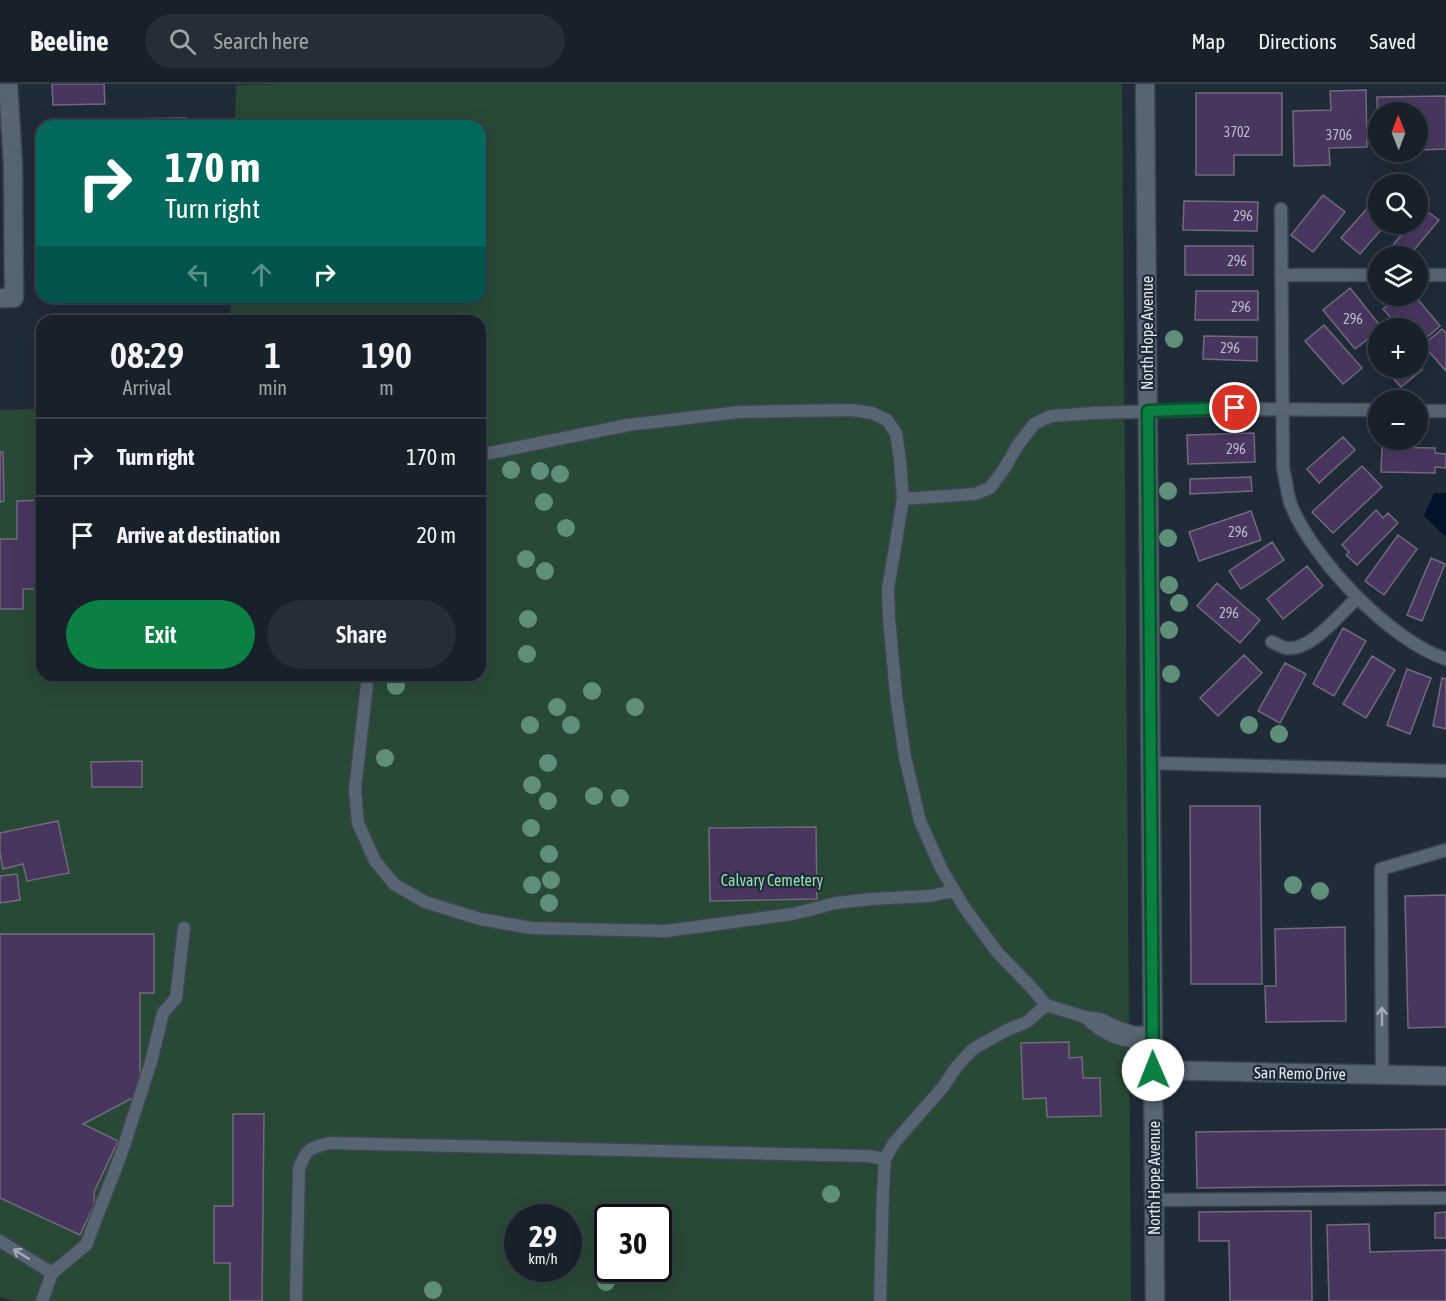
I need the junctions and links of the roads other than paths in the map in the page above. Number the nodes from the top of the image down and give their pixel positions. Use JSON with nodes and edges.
{"nodes":[{"id":1,"x":8,"y":84,"type":"edge"},
{"id":2,"x":1145,"y":84,"type":"edge"},
{"id":3,"x":1281,"y":209,"type":"dead end"},
{"id":4,"x":1281,"y":275,"type":"junction"},
{"id":5,"x":1368,"y":275,"type":"edge"},
{"id":6,"x":1428,"y":275,"type":"edge"},
{"id":7,"x":1446,"y":275,"type":"edge"},
{"id":8,"x":0,"y":298,"type":"edge"},
{"id":9,"x":1283,"y":409,"type":"junction"},
{"id":10,"x":1368,"y":410,"type":"edge"},
{"id":11,"x":1148,"y":411,"type":"junction"},
{"id":12,"x":1428,"y":411,"type":"edge"},
{"id":13,"x":1446,"y":411,"type":"edge"},
{"id":14,"x":486,"y":454,"type":"edge"},
{"id":15,"x":903,"y":500,"type":"junction"},
{"id":16,"x":1357,"y":598,"type":"junction"},
{"id":17,"x":1272,"y":642,"type":"dead end"},
{"id":18,"x":1446,"y":659,"type":"edge"},
{"id":19,"x":367,"y":681,"type":"edge"},
{"id":20,"x":1151,"y":763,"type":"junction"},
{"id":21,"x":1446,"y":771,"type":"edge"},
{"id":22,"x":1446,"y":850,"type":"edge"},
{"id":23,"x":954,"y":891,"type":"junction"},
{"id":24,"x":184,"y":928,"type":"dead end"},
{"id":25,"x":1046,"y":1005,"type":"junction"},
{"id":26,"x":1153,"y":1037,"type":"junction"},
{"id":27,"x":1153,"y":1070,"type":"junction"},
{"id":28,"x":1382,"y":1074,"type":"junction"},
{"id":29,"x":1446,"y":1076,"type":"edge"},
{"id":30,"x":885,"y":1159,"type":"junction"},
{"id":31,"x":1446,"y":1198,"type":"edge"},
{"id":32,"x":1154,"y":1200,"type":"junction"},
{"id":33,"x":0,"y":1241,"type":"edge"},
{"id":34,"x":52,"y":1273,"type":"junction"},
{"id":35,"x":42,"y":1301,"type":"edge"},
{"id":36,"x":296,"y":1301,"type":"edge"},
{"id":37,"x":880,"y":1301,"type":"edge"},
{"id":38,"x":1155,"y":1301,"type":"edge"}],
"edges":[{"from":1,"to":8,"type":"street"},
{"from":2,"to":11,"type":"street","name":"North Hope Avenue"},
{"from":3,"to":4,"type":"lane"},
{"from":4,"to":5,"type":"lane"},
{"from":4,"to":9,"type":"lane"},
{"from":6,"to":7,"type":"lane"},
{"from":9,"to":10,"type":"lane"},
{"from":9,"to":11,"type":"lane"},
{"from":9,"to":16,"type":"lane"},
{"from":11,"to":15,"type":"lane"},
{"from":11,"to":20,"type":"street","name":"North Hope Avenue"},
{"from":12,"to":13,"type":"lane"},
{"from":14,"to":15,"type":"lane"},
{"from":15,"to":23,"type":"lane"},
{"from":16,"to":17,"type":"lane"},
{"from":16,"to":18,"type":"lane"},
{"from":19,"to":23,"type":"lane"},
{"from":20,"to":21,"type":"lane"},
{"from":20,"to":26,"type":"street","name":"North Hope Avenue"},
{"from":28,"to":22,"type":"lane","one_way":true},
{"from":23,"to":25,"type":"lane"},
{"from":24,"to":34,"type":"lane"},
{"from":25,"to":26,"type":"lane"},
{"from":25,"to":30,"type":"lane"},
{"from":26,"to":27,"type":"street","name":"North Hope Avenue"},
{"from":27,"to":28,"type":"street","name":"San Remo Drive"},
{"from":27,"to":32,"type":"street","name":"North Hope Avenue"},
{"from":28,"to":29,"type":"street","name":"San Remo Drive"},
{"from":30,"to":36,"type":"lane"},
{"from":30,"to":37,"type":"lane"},
{"from":31,"to":32,"type":"lane"},
{"from":32,"to":38,"type":"street","name":"North Hope Avenue"},
{"from":34,"to":33,"type":"lane","one_way":true},
{"from":34,"to":35,"type":"lane"}]}
